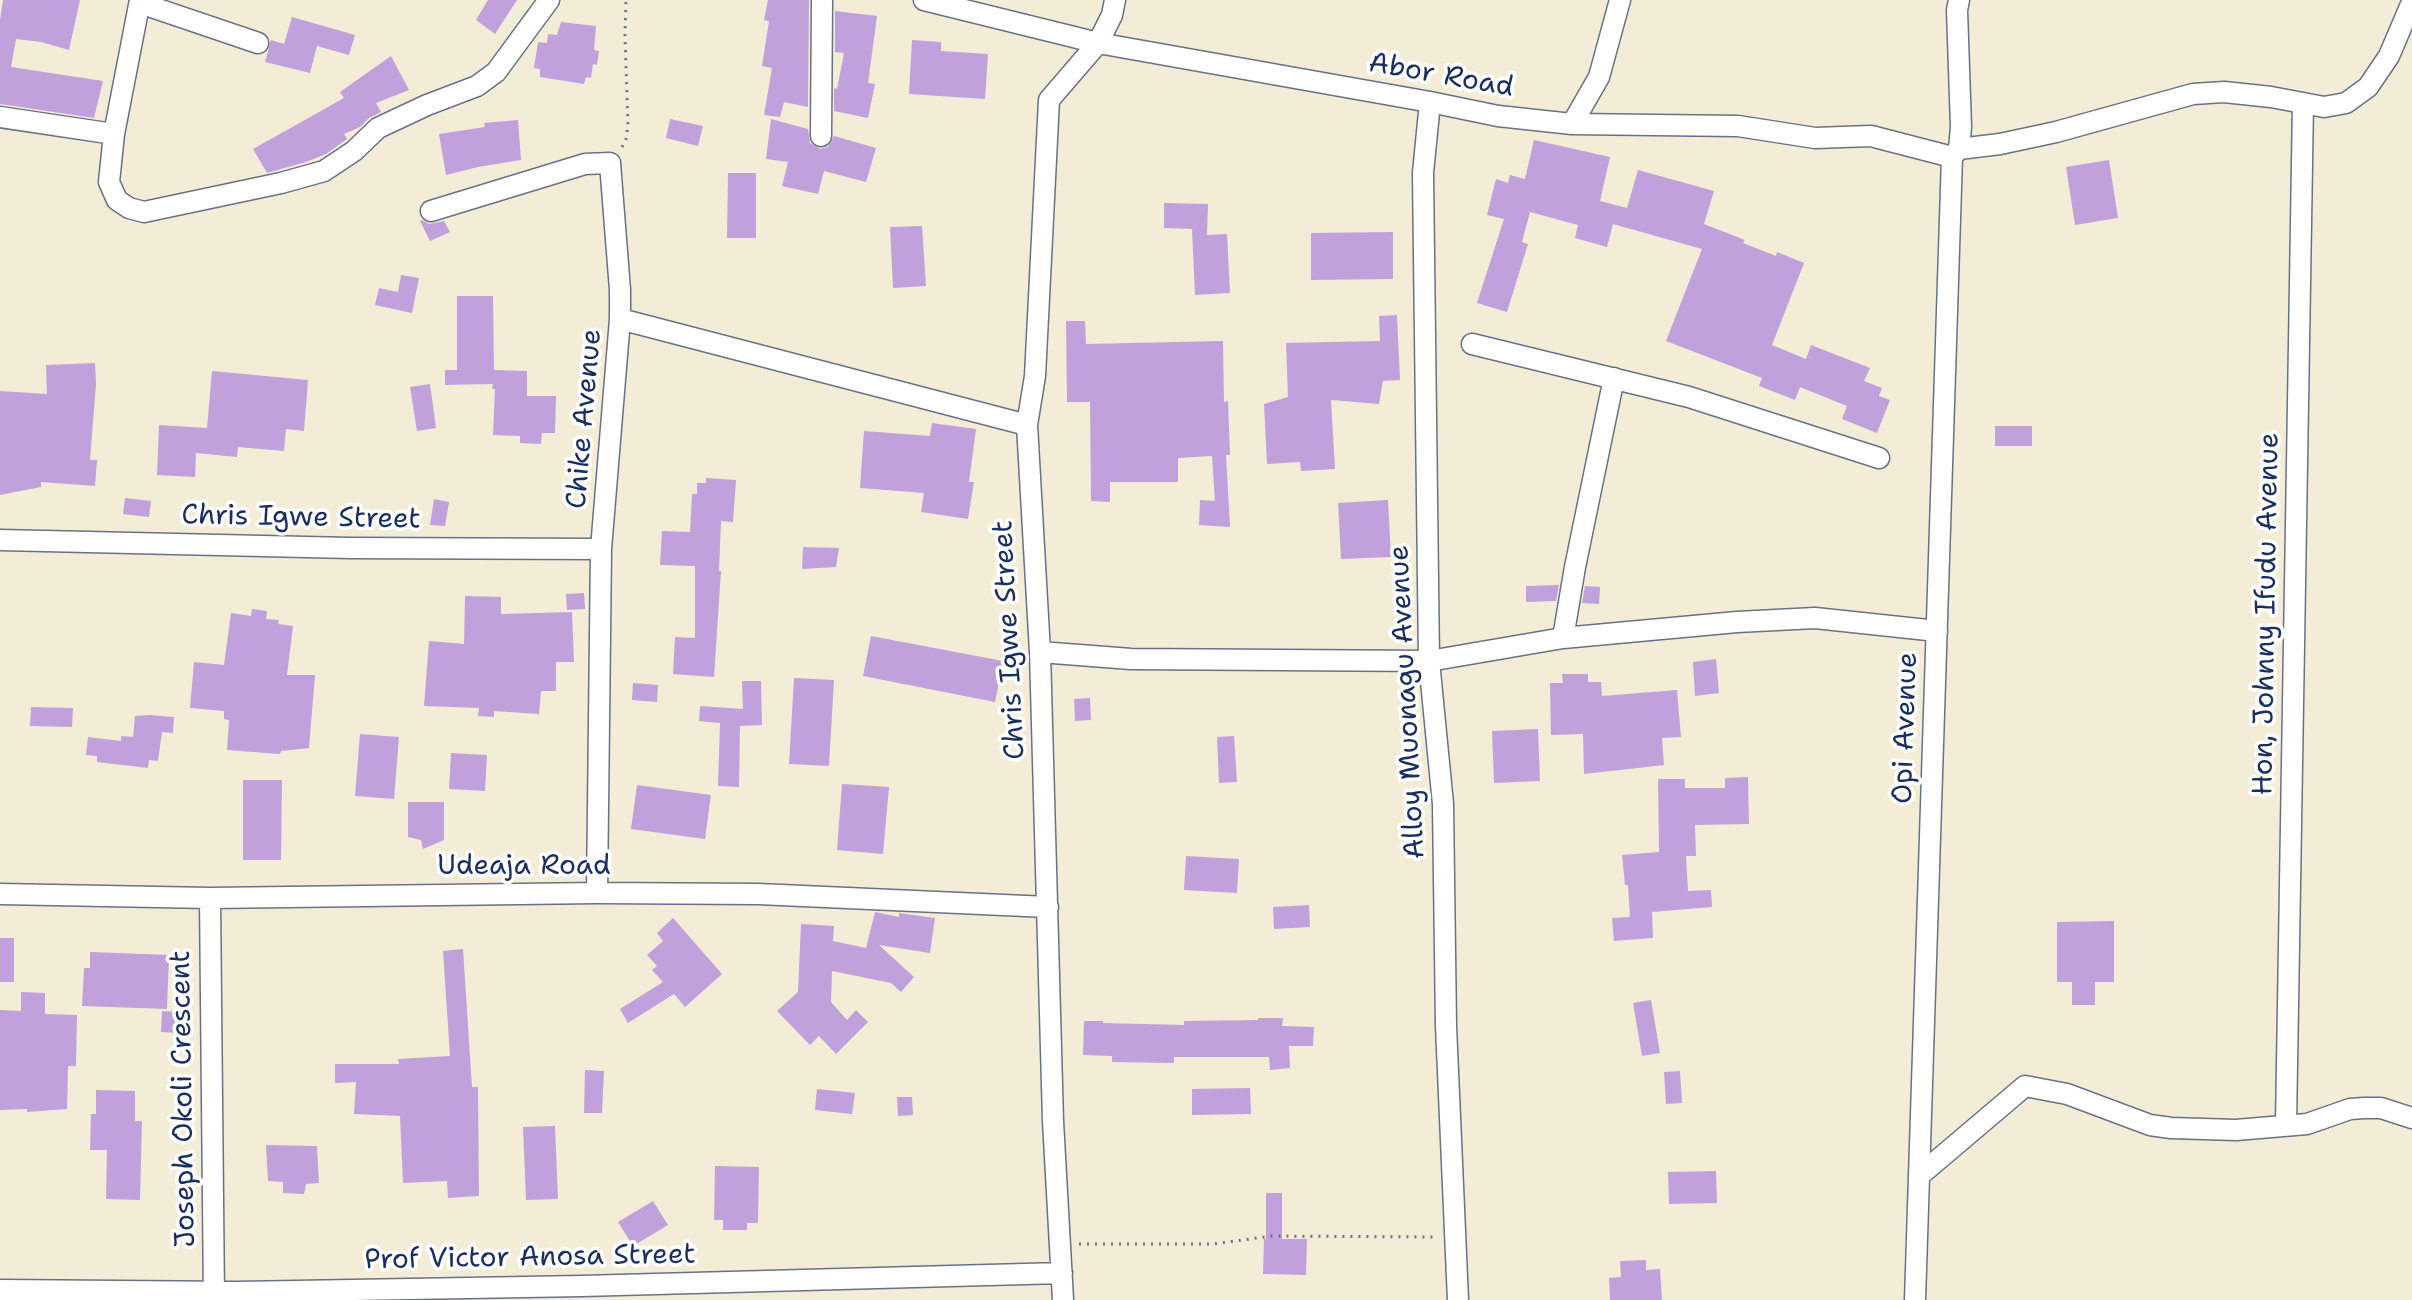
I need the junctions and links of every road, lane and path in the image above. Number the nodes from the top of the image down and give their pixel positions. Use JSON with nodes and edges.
{"nodes":[{"id":1,"x":549,"y":0,"type":"edge"},
{"id":2,"x":626,"y":0,"type":"edge"},
{"id":3,"x":822,"y":0,"type":"edge"},
{"id":4,"x":924,"y":0,"type":"edge"},
{"id":5,"x":1115,"y":0,"type":"edge"},
{"id":6,"x":1620,"y":0,"type":"edge"},
{"id":7,"x":1959,"y":0,"type":"edge"},
{"id":8,"x":140,"y":1,"type":"edge"},
{"id":9,"x":2412,"y":2,"type":"edge"},
{"id":10,"x":258,"y":43,"type":"dead end"},
{"id":11,"x":1098,"y":43,"type":"junction"},
{"id":12,"x":1430,"y":102,"type":"junction"},
{"id":13,"x":2303,"y":103,"type":"junction"},
{"id":14,"x":0,"y":117,"type":"edge"},
{"id":15,"x":1572,"y":124,"type":"junction"},
{"id":16,"x":114,"y":134,"type":"junction"},
{"id":17,"x":821,"y":136,"type":"dead end"},
{"id":18,"x":1956,"y":153,"type":"junction"},
{"id":19,"x":610,"y":163,"type":"junction"},
{"id":20,"x":431,"y":211,"type":"dead end"},
{"id":21,"x":620,"y":319,"type":"junction"},
{"id":22,"x":1472,"y":344,"type":"dead end"},
{"id":23,"x":1614,"y":378,"type":"junction"},
{"id":24,"x":1027,"y":425,"type":"junction"},
{"id":25,"x":1879,"y":458,"type":"dead end"},
{"id":26,"x":0,"y":540,"type":"edge"},
{"id":27,"x":601,"y":549,"type":"junction"},
{"id":28,"x":1937,"y":631,"type":"junction"},
{"id":29,"x":1563,"y":638,"type":"junction"},
{"id":30,"x":1040,"y":652,"type":"junction"},
{"id":31,"x":1429,"y":661,"type":"junction"},
{"id":32,"x":597,"y":893,"type":"junction"},
{"id":33,"x":0,"y":894,"type":"edge"},
{"id":34,"x":210,"y":898,"type":"junction"},
{"id":35,"x":1048,"y":907,"type":"junction"},
{"id":36,"x":2412,"y":1118,"type":"edge"},
{"id":37,"x":2286,"y":1125,"type":"junction"},
{"id":38,"x":1920,"y":1175,"type":"junction"},
{"id":39,"x":1455,"y":1238,"type":"junction"},
{"id":40,"x":1060,"y":1244,"type":"junction"},
{"id":41,"x":1062,"y":1273,"type":"junction"},
{"id":42,"x":0,"y":1290,"type":"edge"},
{"id":43,"x":582,"y":1293,"type":"edge"},
{"id":44,"x":214,"y":1296,"type":"edge"},
{"id":45,"x":1063,"y":1300,"type":"edge"},
{"id":46,"x":1458,"y":1300,"type":"edge"},
{"id":47,"x":1915,"y":1300,"type":"edge"}],
"edges":[{"from":1,"to":16,"type":"street"},
{"from":2,"to":19,"type":"path"},
{"from":3,"to":17,"type":"street"},
{"from":4,"to":11,"type":"street","name":"Abor Road"},
{"from":5,"to":11,"type":"street","name":"Chris Igwe Street"},
{"from":6,"to":15,"type":"street"},
{"from":7,"to":18,"type":"street","name":"Opi Avenue"},
{"from":8,"to":10,"type":"street"},
{"from":8,"to":16,"type":"street"},
{"from":9,"to":13,"type":"street"},
{"from":11,"to":12,"type":"street","name":"Abor Road"},
{"from":11,"to":24,"type":"street","name":"Chris Igwe Street"},
{"from":12,"to":15,"type":"street","name":"Abor Road"},
{"from":12,"to":31,"type":"street","name":"Alloy Muonagu Avenue"},
{"from":13,"to":18,"type":"street"},
{"from":13,"to":37,"type":"street","name":"Hon, Johnny Ifudu Avenue"},
{"from":14,"to":16,"type":"street"},
{"from":15,"to":18,"type":"street","name":"Abor Road"},
{"from":18,"to":28,"type":"street","name":"Opi Avenue"},
{"from":19,"to":20,"type":"street"},
{"from":19,"to":21,"type":"street"},
{"from":21,"to":24,"type":"street","name":"Chike Avenue"},
{"from":21,"to":27,"type":"street","name":"Chike Avenue"},
{"from":22,"to":23,"type":"street"},
{"from":23,"to":25,"type":"street"},
{"from":23,"to":29,"type":"street"},
{"from":24,"to":30,"type":"street","name":"Chris Igwe Street"},
{"from":26,"to":27,"type":"street","name":"Chris Igwe Street"},
{"from":27,"to":32,"type":"street","name":"Chike Avenue"},
{"from":28,"to":29,"type":"street"},
{"from":28,"to":38,"type":"street","name":"Opi Avenue"},
{"from":29,"to":31,"type":"street"},
{"from":30,"to":31,"type":"street"},
{"from":30,"to":35,"type":"street","name":"Chris Igwe Street"},
{"from":31,"to":39,"type":"street","name":"Alloy Muonagu Avenue"},
{"from":32,"to":34,"type":"street","name":"Udeaja Road"},
{"from":32,"to":35,"type":"street","name":"Udeaja Road"},
{"from":33,"to":34,"type":"street","name":"Udeaja Road"},
{"from":34,"to":44,"type":"street","name":"Joseph Okoli Crescent"},
{"from":35,"to":40,"type":"street","name":"Chris Igwe Street"},
{"from":36,"to":37,"type":"street"},
{"from":37,"to":38,"type":"street"},
{"from":38,"to":47,"type":"street","name":"Opi Avenue"},
{"from":39,"to":40,"type":"path"},
{"from":39,"to":46,"type":"street","name":"Alloy Muonagu Avenue"},
{"from":40,"to":41,"type":"street","name":"Chris Igwe Street"},
{"from":41,"to":43,"type":"street","name":"Prof Victor Anosa Street"},
{"from":41,"to":45,"type":"street","name":"Chris Igwe Street"},
{"from":42,"to":44,"type":"street","name":"Prof Victor Anosa Street"},
{"from":43,"to":44,"type":"street","name":"Prof Victor Anosa Street"}]}
